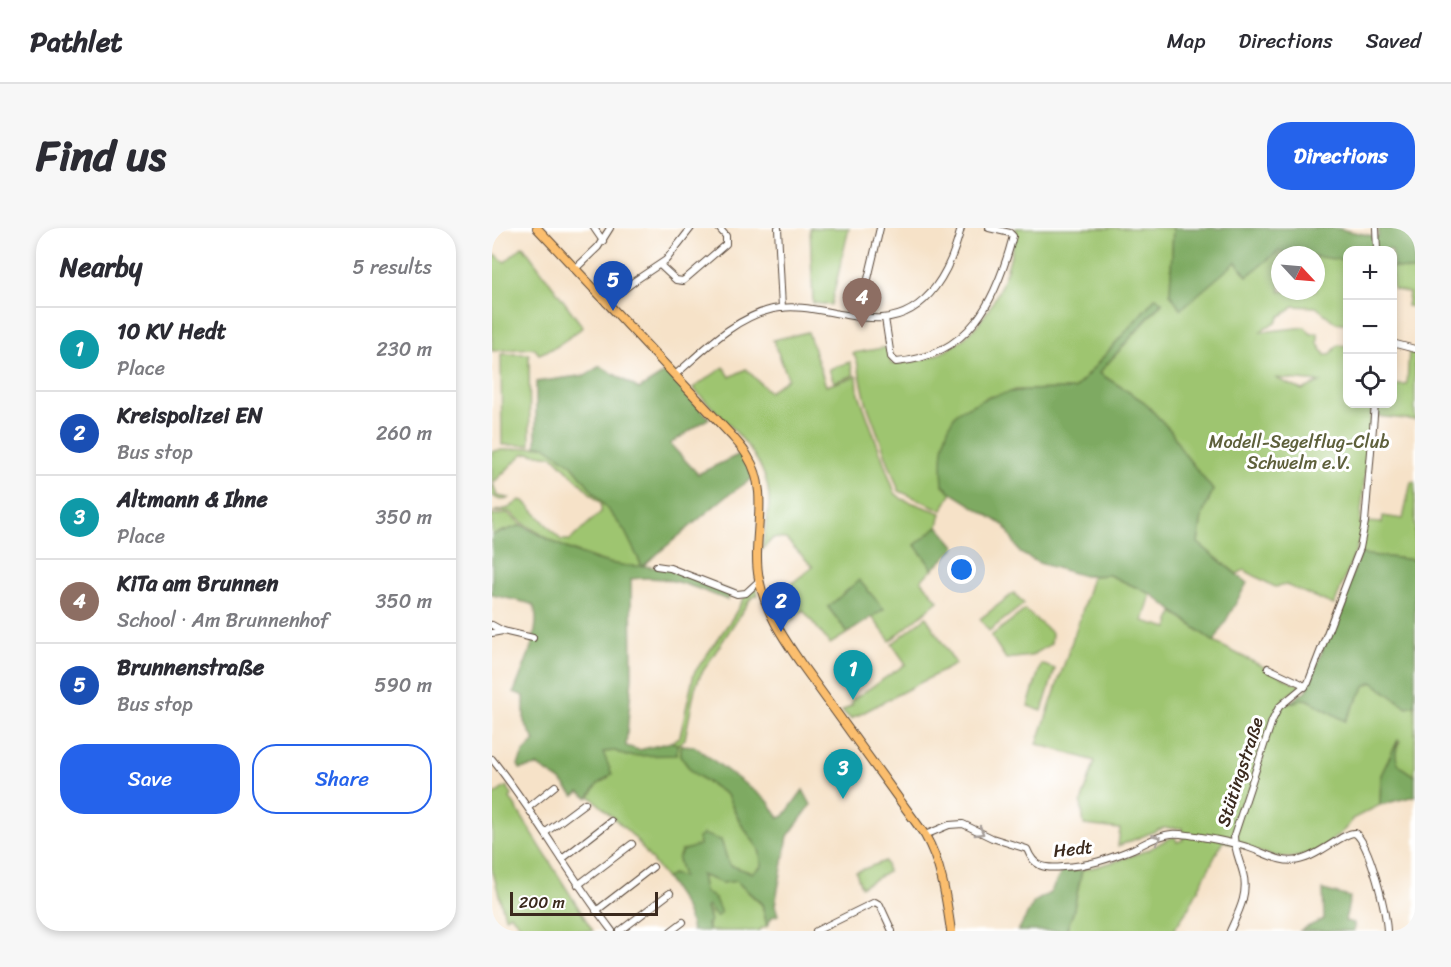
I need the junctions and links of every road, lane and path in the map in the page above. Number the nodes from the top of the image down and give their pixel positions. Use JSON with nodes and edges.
{"nodes":[{"id":1,"x":537,"y":228,"type":"edge"},
{"id":2,"x":594,"y":228,"type":"edge"},
{"id":3,"x":610,"y":228,"type":"edge"},
{"id":4,"x":691,"y":228,"type":"edge"},
{"id":5,"x":719,"y":228,"type":"edge"},
{"id":6,"x":778,"y":228,"type":"edge"},
{"id":7,"x":880,"y":228,"type":"edge"},
{"id":8,"x":961,"y":228,"type":"edge"},
{"id":9,"x":989,"y":228,"type":"edge"},
{"id":10,"x":1376,"y":228,"type":"edge"},
{"id":11,"x":603,"y":241,"type":"junction"},
{"id":12,"x":1377,"y":246,"type":"edge"},
{"id":13,"x":660,"y":265,"type":"junction"},
{"id":14,"x":575,"y":269,"type":"junction"},
{"id":15,"x":606,"y":303,"type":"junction"},
{"id":16,"x":782,"y":308,"type":"junction"},
{"id":17,"x":859,"y":317,"type":"junction"},
{"id":18,"x":885,"y":318,"type":"junction"},
{"id":19,"x":1397,"y":344,"type":"edge"},
{"id":20,"x":1415,"y":349,"type":"edge"},
{"id":21,"x":675,"y":375,"type":"junction"},
{"id":22,"x":1375,"y":408,"type":"edge"},
{"id":23,"x":656,"y":566,"type":"dead end"},
{"id":24,"x":759,"y":581,"type":"junction"},
{"id":25,"x":492,"y":625,"type":"edge"},
{"id":26,"x":503,"y":631,"type":"junction"},
{"id":27,"x":493,"y":632,"type":"edge"},
{"id":28,"x":533,"y":638,"type":"dead end"},
{"id":29,"x":1268,"y":668,"type":"dead end"},
{"id":30,"x":1305,"y":687,"type":"junction"},
{"id":31,"x":492,"y":759,"type":"edge"},
{"id":32,"x":555,"y":786,"type":"dead end"},
{"id":33,"x":585,"y":803,"type":"dead end"},
{"id":34,"x":529,"y":807,"type":"junction"},
{"id":35,"x":611,"y":821,"type":"dead end"},
{"id":36,"x":546,"y":832,"type":"junction"},
{"id":37,"x":925,"y":835,"type":"junction"},
{"id":38,"x":632,"y":844,"type":"dead end"},
{"id":39,"x":1234,"y":844,"type":"junction"},
{"id":40,"x":562,"y":859,"type":"junction"},
{"id":41,"x":653,"y":867,"type":"dead end"},
{"id":42,"x":578,"y":885,"type":"junction"},
{"id":43,"x":670,"y":893,"type":"dead end"},
{"id":44,"x":596,"y":911,"type":"junction"},
{"id":45,"x":683,"y":922,"type":"dead end"},
{"id":46,"x":612,"y":931,"type":"edge"},
{"id":47,"x":620,"y":931,"type":"edge"},
{"id":48,"x":671,"y":931,"type":"edge"},
{"id":49,"x":816,"y":931,"type":"edge"},
{"id":50,"x":892,"y":931,"type":"edge"},
{"id":51,"x":951,"y":931,"type":"edge"},
{"id":52,"x":1230,"y":931,"type":"edge"},
{"id":53,"x":1387,"y":931,"type":"edge"}],
"edges":[{"from":1,"to":14,"type":"main road"},
{"from":2,"to":11,"type":"street"},
{"from":3,"to":11,"type":"street"},
{"from":4,"to":13,"type":"street"},
{"from":5,"to":13,"type":"street"},
{"from":6,"to":16,"type":"street"},
{"from":7,"to":17,"type":"street"},
{"from":8,"to":18,"type":"street"},
{"from":9,"to":18,"type":"street"},
{"from":10,"to":12,"type":"street"},
{"from":11,"to":14,"type":"street"},
{"from":13,"to":15,"type":"street"},
{"from":14,"to":15,"type":"main road"},
{"from":15,"to":21,"type":"main road"},
{"from":16,"to":17,"type":"street"},
{"from":16,"to":21,"type":"street"},
{"from":17,"to":18,"type":"street"},
{"from":19,"to":20,"type":"street"},
{"from":21,"to":24,"type":"main road"},
{"from":22,"to":30,"type":"street"},
{"from":23,"to":24,"type":"street"},
{"from":24,"to":37,"type":"main road"},
{"from":25,"to":26,"type":"street"},
{"from":26,"to":27,"type":"street"},
{"from":26,"to":28,"type":"street"},
{"from":29,"to":30,"type":"street"},
{"from":30,"to":39,"type":"street","name":"Stütingstraße"},
{"from":31,"to":34,"type":"street"},
{"from":32,"to":34,"type":"street"},
{"from":33,"to":36,"type":"street"},
{"from":34,"to":36,"type":"street"},
{"from":35,"to":40,"type":"street"},
{"from":36,"to":40,"type":"street"},
{"from":37,"to":39,"type":"street","name":"Hedt","one_way":true},
{"from":37,"to":51,"type":"main road"},
{"from":38,"to":42,"type":"street"},
{"from":39,"to":52,"type":"street","name":"Stütingstraße"},
{"from":39,"to":53,"type":"street","name":"Stütingstraße"},
{"from":40,"to":42,"type":"street"},
{"from":41,"to":44,"type":"street"},
{"from":42,"to":44,"type":"street"},
{"from":43,"to":47,"type":"street"},
{"from":44,"to":46,"type":"street"},
{"from":45,"to":48,"type":"street"},
{"from":49,"to":50,"type":"street"}]}
